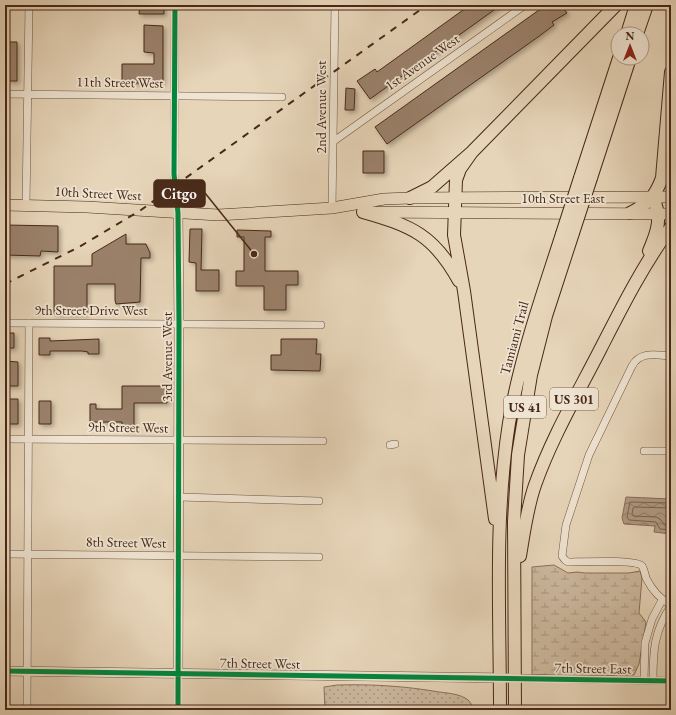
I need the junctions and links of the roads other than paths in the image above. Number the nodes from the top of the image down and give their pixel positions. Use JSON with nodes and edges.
{"nodes":[{"id":1,"x":29,"y":5,"type":"edge"},
{"id":2,"x":175,"y":5,"type":"edge"},
{"id":3,"x":335,"y":5,"type":"edge"},
{"id":4,"x":526,"y":5,"type":"edge"},
{"id":5,"x":616,"y":5,"type":"edge"},
{"id":6,"x":636,"y":5,"type":"edge"},
{"id":7,"x":647,"y":5,"type":"edge"},
{"id":8,"x":629,"y":26,"type":"edge"},
{"id":9,"x":640,"y":26,"type":"edge"},
{"id":10,"x":617,"y":66,"type":"edge"},
{"id":11,"x":627,"y":66,"type":"edge"},
{"id":12,"x":671,"y":72,"type":"edge"},
{"id":13,"x":5,"y":94,"type":"edge"},
{"id":14,"x":28,"y":94,"type":"junction"},
{"id":15,"x":175,"y":96,"type":"junction"},
{"id":16,"x":282,"y":97,"type":"dead end"},
{"id":17,"x":334,"y":140,"type":"junction"},
{"id":18,"x":472,"y":152,"type":"junction"},
{"id":19,"x":586,"y":178,"type":"junction"},
{"id":20,"x":653,"y":197,"type":"junction"},
{"id":21,"x":671,"y":197,"type":"edge"},
{"id":22,"x":410,"y":198,"type":"junction"},
{"id":23,"x":456,"y":198,"type":"junction"},
{"id":24,"x":5,"y":205,"type":"edge"},
{"id":25,"x":26,"y":205,"type":"junction"},
{"id":26,"x":332,"y":208,"type":"junction"},
{"id":27,"x":363,"y":212,"type":"junction"},
{"id":28,"x":178,"y":213,"type":"junction"},
{"id":29,"x":454,"y":213,"type":"junction"},
{"id":30,"x":630,"y":213,"type":"junction"},
{"id":31,"x":657,"y":213,"type":"junction"},
{"id":32,"x":671,"y":214,"type":"edge"},
{"id":33,"x":671,"y":227,"type":"edge"},
{"id":34,"x":568,"y":234,"type":"junction"},
{"id":35,"x":633,"y":287,"type":"junction"},
{"id":36,"x":464,"y":291,"type":"junction"},
{"id":37,"x":5,"y":323,"type":"edge"},
{"id":38,"x":29,"y":323,"type":"junction"},
{"id":39,"x":180,"y":324,"type":"junction"},
{"id":40,"x":321,"y":325,"type":"dead end"},
{"id":41,"x":671,"y":356,"type":"edge"},
{"id":42,"x":5,"y":439,"type":"edge"},
{"id":43,"x":29,"y":439,"type":"junction"},
{"id":44,"x":179,"y":440,"type":"junction"},
{"id":45,"x":322,"y":441,"type":"dead end"},
{"id":46,"x":644,"y":451,"type":"dead end"},
{"id":47,"x":671,"y":451,"type":"edge"},
{"id":48,"x":179,"y":497,"type":"junction"},
{"id":49,"x":319,"y":501,"type":"dead end"},
{"id":50,"x":5,"y":554,"type":"edge"},
{"id":51,"x":29,"y":554,"type":"junction"},
{"id":52,"x":500,"y":554,"type":"junction"},
{"id":53,"x":178,"y":556,"type":"junction"},
{"id":54,"x":319,"y":557,"type":"dead end"},
{"id":55,"x":514,"y":587,"type":"junction"},
{"id":56,"x":662,"y":600,"type":"junction"},
{"id":57,"x":671,"y":606,"type":"edge"},
{"id":58,"x":652,"y":619,"type":"junction"},
{"id":59,"x":660,"y":624,"type":"junction"},
{"id":60,"x":644,"y":648,"type":"junction"},
{"id":61,"x":654,"y":649,"type":"junction"},
{"id":62,"x":5,"y":671,"type":"edge"},
{"id":63,"x":27,"y":672,"type":"junction"},
{"id":64,"x":178,"y":674,"type":"junction"},
{"id":65,"x":500,"y":678,"type":"junction"},
{"id":66,"x":515,"y":678,"type":"junction"},
{"id":67,"x":653,"y":680,"type":"junction"},
{"id":68,"x":644,"y":681,"type":"junction"},
{"id":69,"x":671,"y":681,"type":"edge"},
{"id":70,"x":27,"y":710,"type":"edge"},
{"id":71,"x":178,"y":710,"type":"edge"},
{"id":72,"x":500,"y":710,"type":"edge"},
{"id":73,"x":514,"y":710,"type":"edge"}],
"edges":[{"from":1,"to":14,"type":"street"},
{"from":2,"to":15,"type":"street","name":"3rd Avenue West"},
{"from":3,"to":17,"type":"street","name":"2nd Avenue West"},
{"from":4,"to":17,"type":"street","name":"1st Avenue West"},
{"from":5,"to":18,"type":"highway"},
{"from":6,"to":8,"type":"highway"},
{"from":7,"to":9,"type":"highway"},
{"from":10,"to":19,"type":"highway","name":"Tamiami Trail","number":"US 41"},
{"from":11,"to":19,"type":"highway","name":"Tamiami Trail","number":"US 41"},
{"from":12,"to":20,"type":"highway"},
{"from":13,"to":14,"type":"street","name":"11th Street West"},
{"from":14,"to":15,"type":"street","name":"11th Street West"},
{"from":14,"to":25,"type":"street"},
{"from":15,"to":16,"type":"street","name":"11th Street West"},
{"from":15,"to":28,"type":"street","name":"3rd Avenue West"},
{"from":17,"to":26,"type":"street","name":"2nd Avenue West"},
{"from":18,"to":22,"type":"highway"},
{"from":18,"to":23,"type":"highway"},
{"from":19,"to":34,"type":"highway","name":"Tamiami Trail","number":"US 41","bridge":true},
{"from":20,"to":21,"type":"main road","name":"10th Street East"},
{"from":20,"to":23,"type":"main road","name":"10th Street East"},
{"from":20,"to":30,"type":"highway"},
{"from":20,"to":31,"type":"highway"},
{"from":22,"to":23,"type":"main road","name":"10th Street West"},
{"from":22,"to":26,"type":"main road","name":"10th Street West"},
{"from":23,"to":29,"type":"highway"},
{"from":24,"to":25,"type":"main road","name":"10th Street West"},
{"from":25,"to":28,"type":"main road","name":"10th Street West"},
{"from":26,"to":27,"type":"main road","name":"10th Street West"},
{"from":26,"to":28,"type":"main road","name":"10th Street West"},
{"from":27,"to":29,"type":"main road","name":"10th Street West"},
{"from":27,"to":36,"type":"highway"},
{"from":28,"to":39,"type":"street","name":"3rd Avenue West"},
{"from":29,"to":30,"type":"main road","name":"10th Street East"},
{"from":29,"to":36,"type":"highway"},
{"from":30,"to":31,"type":"main road","name":"10th Street East"},
{"from":31,"to":32,"type":"main road","name":"10th Street East"},
{"from":31,"to":35,"type":"highway"},
{"from":33,"to":35,"type":"highway","number":"US 301"},
{"from":34,"to":52,"type":"highway","name":"Tamiami Trail","number":"US 41"},
{"from":34,"to":55,"type":"highway","name":"Tamiami Trail","number":"US 41"},
{"from":35,"to":55,"type":"highway","number":"US 301"},
{"from":36,"to":52,"type":"highway"},
{"from":37,"to":38,"type":"street","name":"9th Street Drive West"},
{"from":38,"to":39,"type":"street","name":"9th Street Drive West"},
{"from":38,"to":43,"type":"street"},
{"from":39,"to":40,"type":"street","name":"9th Street Drive West"},
{"from":39,"to":44,"type":"street","name":"3rd Avenue West"},
{"from":41,"to":56,"type":"street"},
{"from":42,"to":43,"type":"street","name":"9th Street West"},
{"from":43,"to":44,"type":"street","name":"9th Street West"},
{"from":43,"to":51,"type":"street"},
{"from":44,"to":45,"type":"street","name":"9th Street West"},
{"from":44,"to":48,"type":"street","name":"3rd Avenue West"},
{"from":46,"to":47,"type":"street"},
{"from":48,"to":49,"type":"street"},
{"from":48,"to":53,"type":"street","name":"3rd Avenue West"},
{"from":50,"to":51,"type":"street","name":"8th Street West"},
{"from":51,"to":53,"type":"street","name":"8th Street West"},
{"from":51,"to":63,"type":"street"},
{"from":52,"to":65,"type":"highway","name":"Tamiami Trail","number":"US 41"},
{"from":53,"to":54,"type":"street","name":"8th Street West"},
{"from":53,"to":64,"type":"street","name":"3rd Avenue West"},
{"from":55,"to":66,"type":"highway","name":"Tamiami Trail","number":"US 41"},
{"from":56,"to":57,"type":"street"},
{"from":56,"to":58,"type":"street"},
{"from":57,"to":59,"type":"street"},
{"from":58,"to":59,"type":"street"},
{"from":58,"to":60,"type":"street"},
{"from":59,"to":61,"type":"street"},
{"from":60,"to":61,"type":"street"},
{"from":60,"to":68,"type":"street"},
{"from":61,"to":67,"type":"street"},
{"from":62,"to":63,"type":"street","name":"7th Street West"},
{"from":63,"to":64,"type":"street","name":"7th Street West"},
{"from":63,"to":70,"type":"street"},
{"from":64,"to":65,"type":"street","name":"7th Street West"},
{"from":64,"to":71,"type":"street","name":"3rd Avenue West"},
{"from":65,"to":66,"type":"street","name":"7th Street West"},
{"from":65,"to":72,"type":"highway","name":"Tamiami Trail","number":"US 41"},
{"from":66,"to":68,"type":"street","name":"7th Street East"},
{"from":66,"to":73,"type":"highway","name":"Tamiami Trail","number":"US 41"},
{"from":67,"to":68,"type":"street","name":"7th Street East"},
{"from":67,"to":69,"type":"street","name":"7th Street East"}]}
